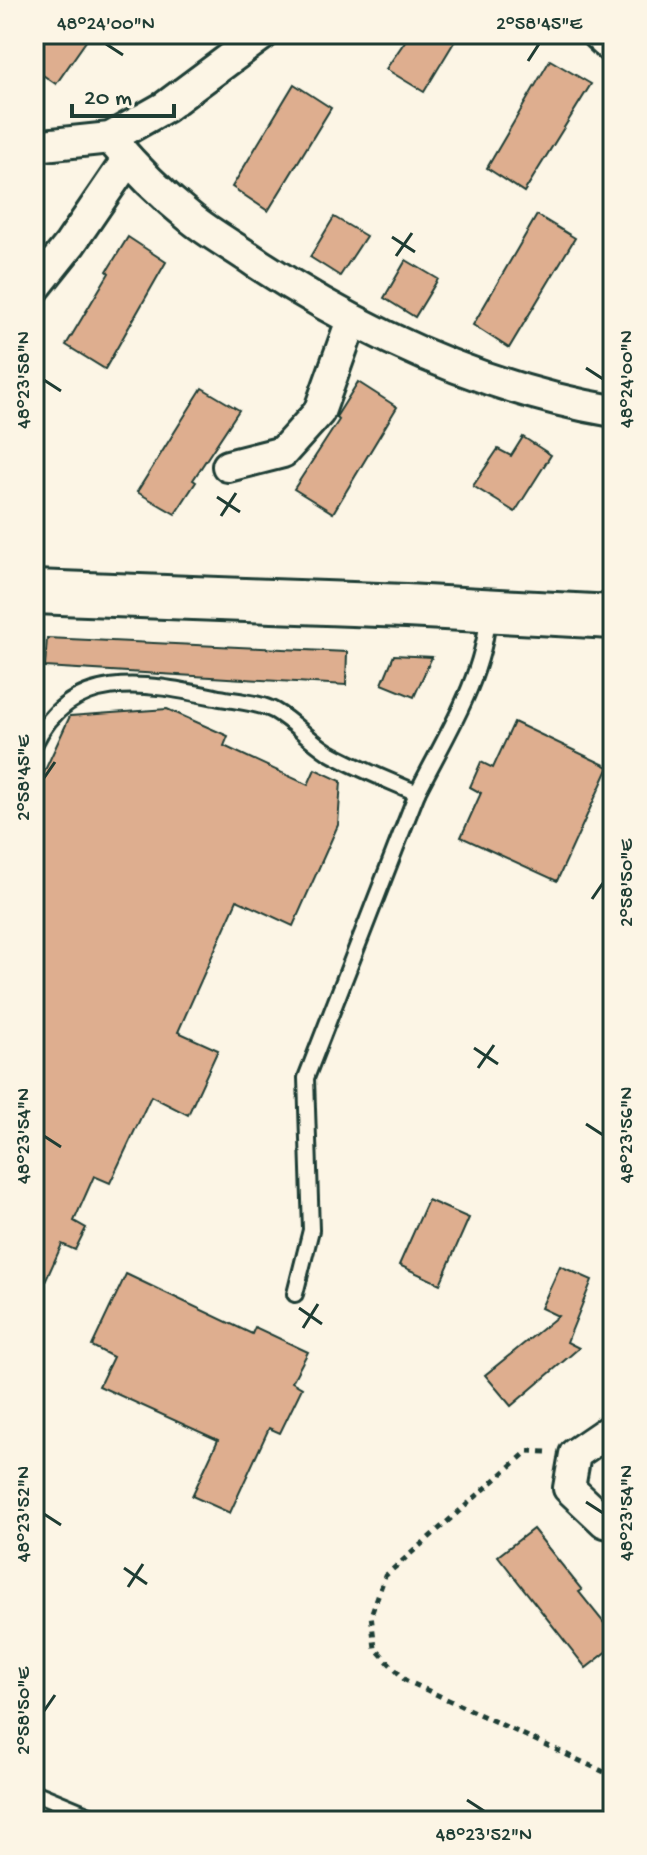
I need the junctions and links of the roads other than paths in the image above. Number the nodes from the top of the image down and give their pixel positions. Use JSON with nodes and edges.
{"nodes":[{"id":1,"x":263,"y":34,"type":"edge"},
{"id":2,"x":597,"y":34,"type":"edge"},
{"id":3,"x":613,"y":49,"type":"edge"},
{"id":4,"x":34,"y":146,"type":"edge"},
{"id":5,"x":119,"y":148,"type":"junction"},
{"id":6,"x":34,"y":289,"type":"edge"},
{"id":7,"x":352,"y":320,"type":"junction"},
{"id":8,"x":612,"y":405,"type":"edge"},
{"id":9,"x":228,"y":466,"type":"dead end"},
{"id":10,"x":34,"y":592,"type":"edge"},
{"id":11,"x":488,"y":610,"type":"junction"},
{"id":12,"x":613,"y":617,"type":"edge"},
{"id":13,"x":34,"y":745,"type":"edge"},
{"id":14,"x":417,"y":793,"type":"junction"},
{"id":15,"x":295,"y":1294,"type":"dead end"},
{"id":16,"x":613,"y":1428,"type":"edge"},
{"id":17,"x":613,"y":1524,"type":"edge"},
{"id":18,"x":34,"y":1792,"type":"edge"},
{"id":19,"x":104,"y":1821,"type":"edge"}],
"edges":[{"from":1,"to":5,"type":"street"},
{"from":2,"to":3,"type":"street"},
{"from":4,"to":5,"type":"street"},
{"from":5,"to":6,"type":"street"},
{"from":5,"to":7,"type":"street"},
{"from":7,"to":8,"type":"street"},
{"from":7,"to":9,"type":"street"},
{"from":10,"to":11,"type":"main road"},
{"from":11,"to":12,"type":"main road"},
{"from":11,"to":14,"type":"lane"},
{"from":13,"to":14,"type":"lane"},
{"from":14,"to":15,"type":"lane"},
{"from":16,"to":17,"type":"street"},
{"from":18,"to":19,"type":"lane"}]}
